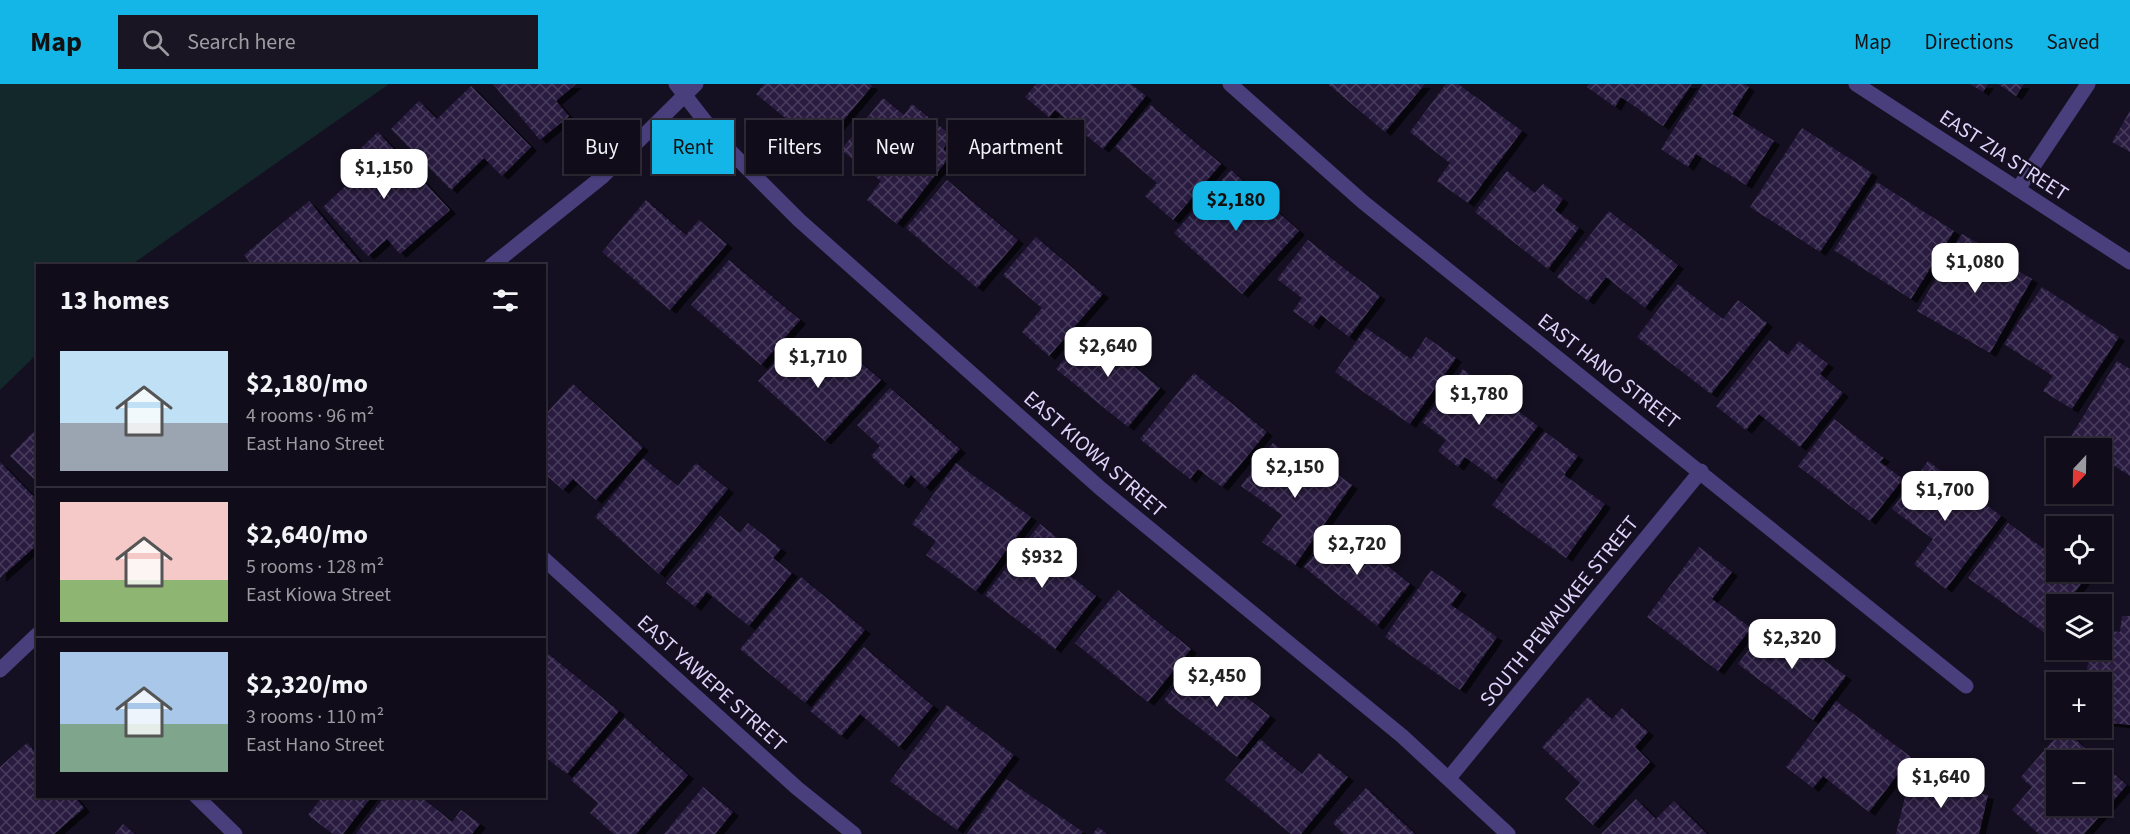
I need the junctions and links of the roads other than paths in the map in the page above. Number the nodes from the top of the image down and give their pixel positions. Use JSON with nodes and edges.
{"nodes":[{"id":1,"x":696,"y":84,"type":"edge"},
{"id":2,"x":1230,"y":84,"type":"edge"},
{"id":3,"x":1856,"y":84,"type":"edge"},
{"id":4,"x":2088,"y":84,"type":"edge"},
{"id":5,"x":680,"y":90,"type":"edge"},
{"id":6,"x":2018,"y":189,"type":"junction"},
{"id":7,"x":2130,"y":262,"type":"edge"},
{"id":8,"x":493,"y":264,"type":"edge"},
{"id":9,"x":1701,"y":471,"type":"junction"},
{"id":10,"x":546,"y":561,"type":"edge"},
{"id":11,"x":36,"y":640,"type":"edge"},
{"id":12,"x":0,"y":670,"type":"edge"},
{"id":13,"x":1966,"y":686,"type":"dead end"},
{"id":14,"x":1449,"y":778,"type":"junction"},
{"id":15,"x":198,"y":798,"type":"edge"},
{"id":16,"x":235,"y":834,"type":"edge"},
{"id":17,"x":854,"y":834,"type":"edge"},
{"id":18,"x":1508,"y":834,"type":"edge"}],
"edges":[{"from":1,"to":5,"type":"street"},
{"from":2,"to":9,"type":"street","name":"EAST HANO STREET"},
{"from":3,"to":6,"type":"street","name":"EAST ZIA STREET"},
{"from":4,"to":6,"type":"street"},
{"from":5,"to":8,"type":"street"},
{"from":5,"to":14,"type":"street","name":"EAST KIOWA STREET"},
{"from":6,"to":7,"type":"street","name":"EAST ZIA STREET"},
{"from":9,"to":13,"type":"street","name":"EAST HANO STREET"},
{"from":9,"to":14,"type":"street","name":"SOUTH PEWAUKEE STREET"},
{"from":10,"to":17,"type":"street","name":"EAST YAWEPE STREET"},
{"from":11,"to":12,"type":"street"},
{"from":14,"to":18,"type":"street","name":"EAST KIOWA STREET"},
{"from":15,"to":16,"type":"street"}]}
